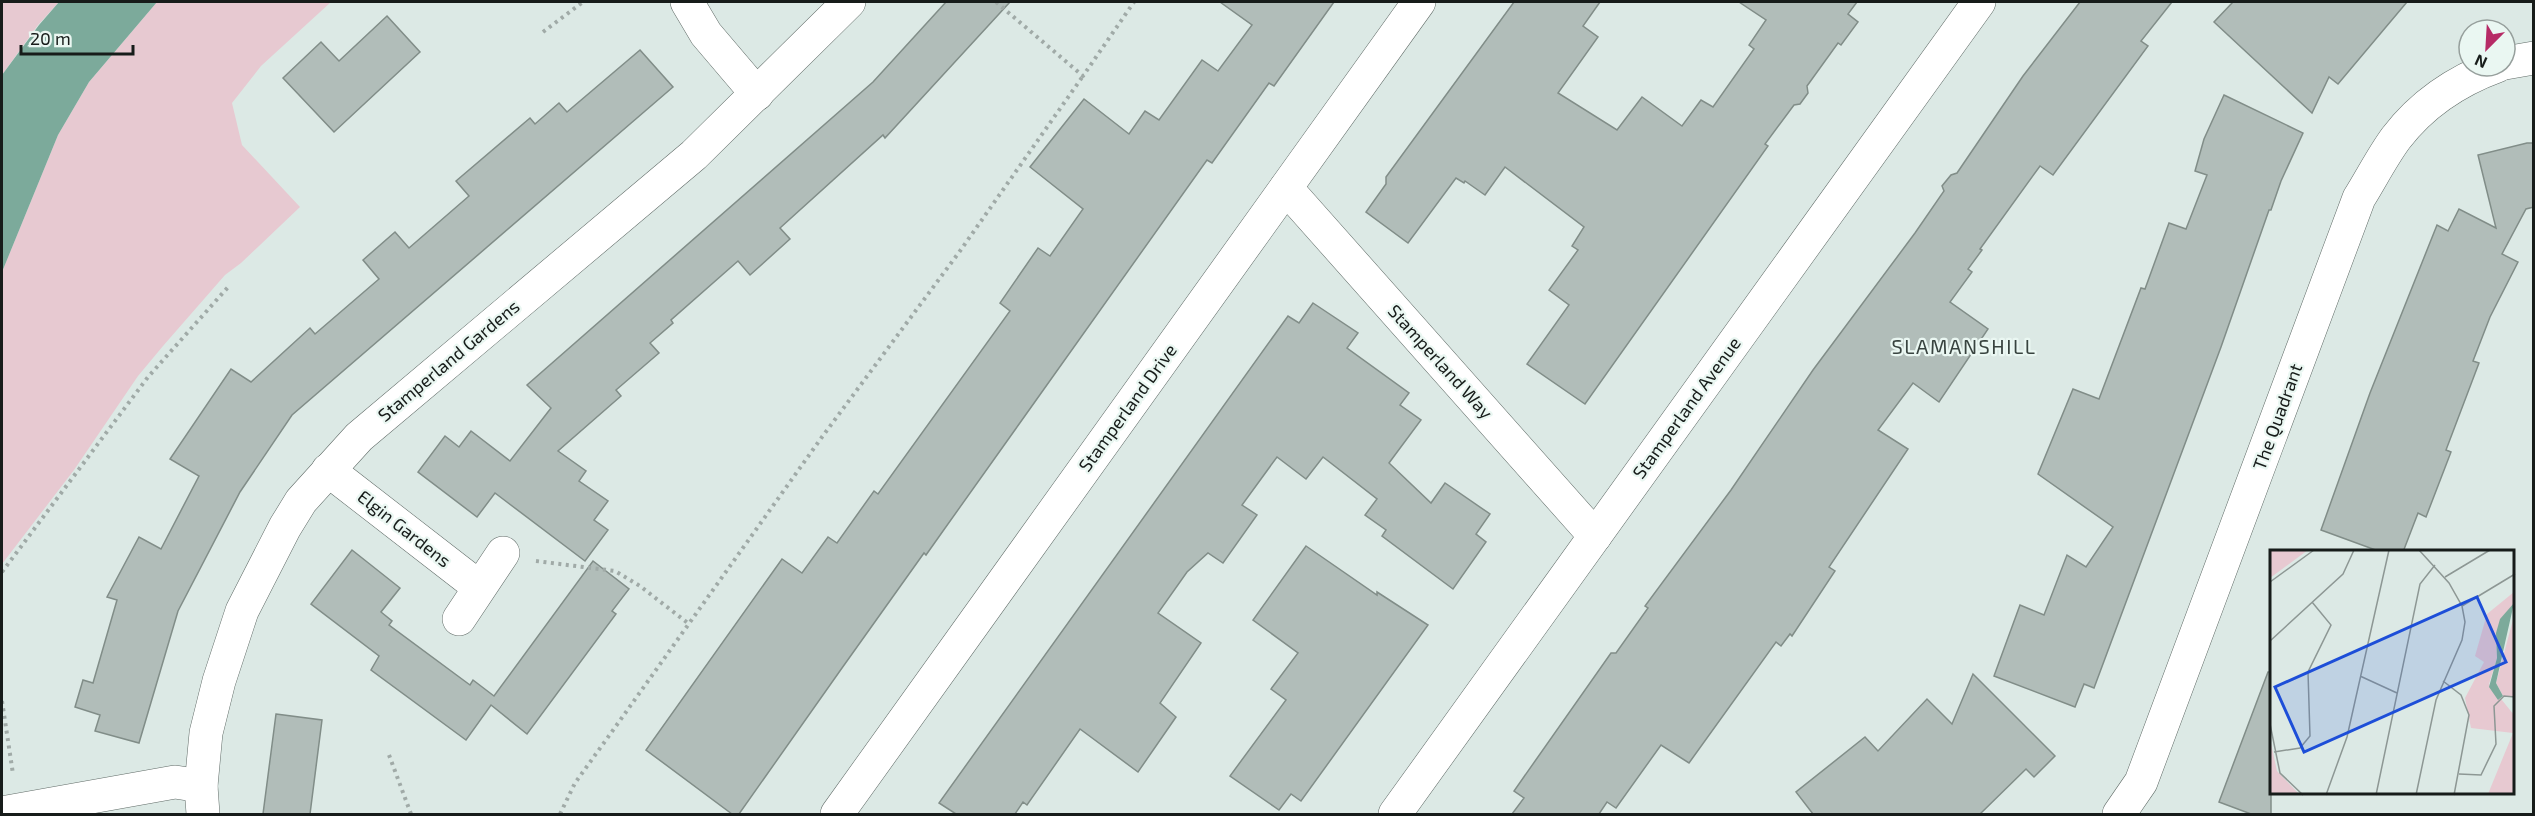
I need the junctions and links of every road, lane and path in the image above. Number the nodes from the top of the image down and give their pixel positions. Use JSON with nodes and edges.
{"nodes":[{"id":1,"x":583,"y":2,"type":"edge"},
{"id":2,"x":687,"y":2,"type":"edge"},
{"id":3,"x":849,"y":2,"type":"edge"},
{"id":4,"x":996,"y":2,"type":"edge"},
{"id":5,"x":1134,"y":2,"type":"edge"},
{"id":6,"x":1419,"y":2,"type":"edge"},
{"id":7,"x":1979,"y":2,"type":"edge"},
{"id":8,"x":543,"y":32,"type":"dead end"},
{"id":9,"x":2534,"y":58,"type":"edge"},
{"id":10,"x":2517,"y":61,"type":"edge"},
{"id":11,"x":1083,"y":76,"type":"junction"},
{"id":12,"x":2471,"y":78,"type":"edge"},
{"id":13,"x":757,"y":94,"type":"junction"},
{"id":14,"x":1286,"y":188,"type":"junction"},
{"id":15,"x":229,"y":286,"type":"dead end"},
{"id":16,"x":328,"y":470,"type":"junction"},
{"id":17,"x":1595,"y":536,"type":"junction"},
{"id":18,"x":504,"y":553,"type":"joint"},
{"id":19,"x":2,"y":572,"type":"edge"},
{"id":20,"x":479,"y":587,"type":"junction"},
{"id":21,"x":459,"y":619,"type":"dead end"},
{"id":22,"x":689,"y":624,"type":"junction"},
{"id":23,"x":2,"y":701,"type":"edge"},
{"id":24,"x":389,"y":755,"type":"dead end"},
{"id":25,"x":202,"y":800,"type":"edge"},
{"id":26,"x":10,"y":812,"type":"edge"},
{"id":27,"x":411,"y":814,"type":"edge"},
{"id":28,"x":560,"y":814,"type":"edge"},
{"id":29,"x":837,"y":814,"type":"edge"},
{"id":30,"x":1395,"y":814,"type":"edge"},
{"id":31,"x":2119,"y":814,"type":"edge"}],
"edges":[{"from":1,"to":8,"type":"path"},
{"from":2,"to":13,"type":"street"},
{"from":3,"to":13,"type":"street","name":"Stamperland Gardens"},
{"from":4,"to":11,"type":"path"},
{"from":5,"to":11,"type":"path"},
{"from":6,"to":14,"type":"street","name":"Stamperland Drive"},
{"from":7,"to":17,"type":"street","name":"Stamperland Avenue"},
{"from":9,"to":10,"type":"street"},
{"from":11,"to":22,"type":"path"},
{"from":12,"to":31,"type":"street","name":"The Quadrant"},
{"from":13,"to":16,"type":"street","name":"Stamperland Gardens"},
{"from":14,"to":17,"type":"street","name":"Stamperland Way"},
{"from":14,"to":29,"type":"street","name":"Stamperland Drive"},
{"from":15,"to":19,"type":"path"},
{"from":16,"to":20,"type":"street","name":"Elgin Gardens"},
{"from":16,"to":25,"type":"street","name":"Stamperland Gardens"},
{"from":17,"to":30,"type":"street","name":"Stamperland Avenue"},
{"from":18,"to":20,"type":"street"},
{"from":18,"to":22,"type":"path"},
{"from":20,"to":21,"type":"street"},
{"from":22,"to":28,"type":"path"},
{"from":23,"to":26,"type":"path"},
{"from":24,"to":27,"type":"path"},
{"from":25,"to":26,"type":"street"}]}
